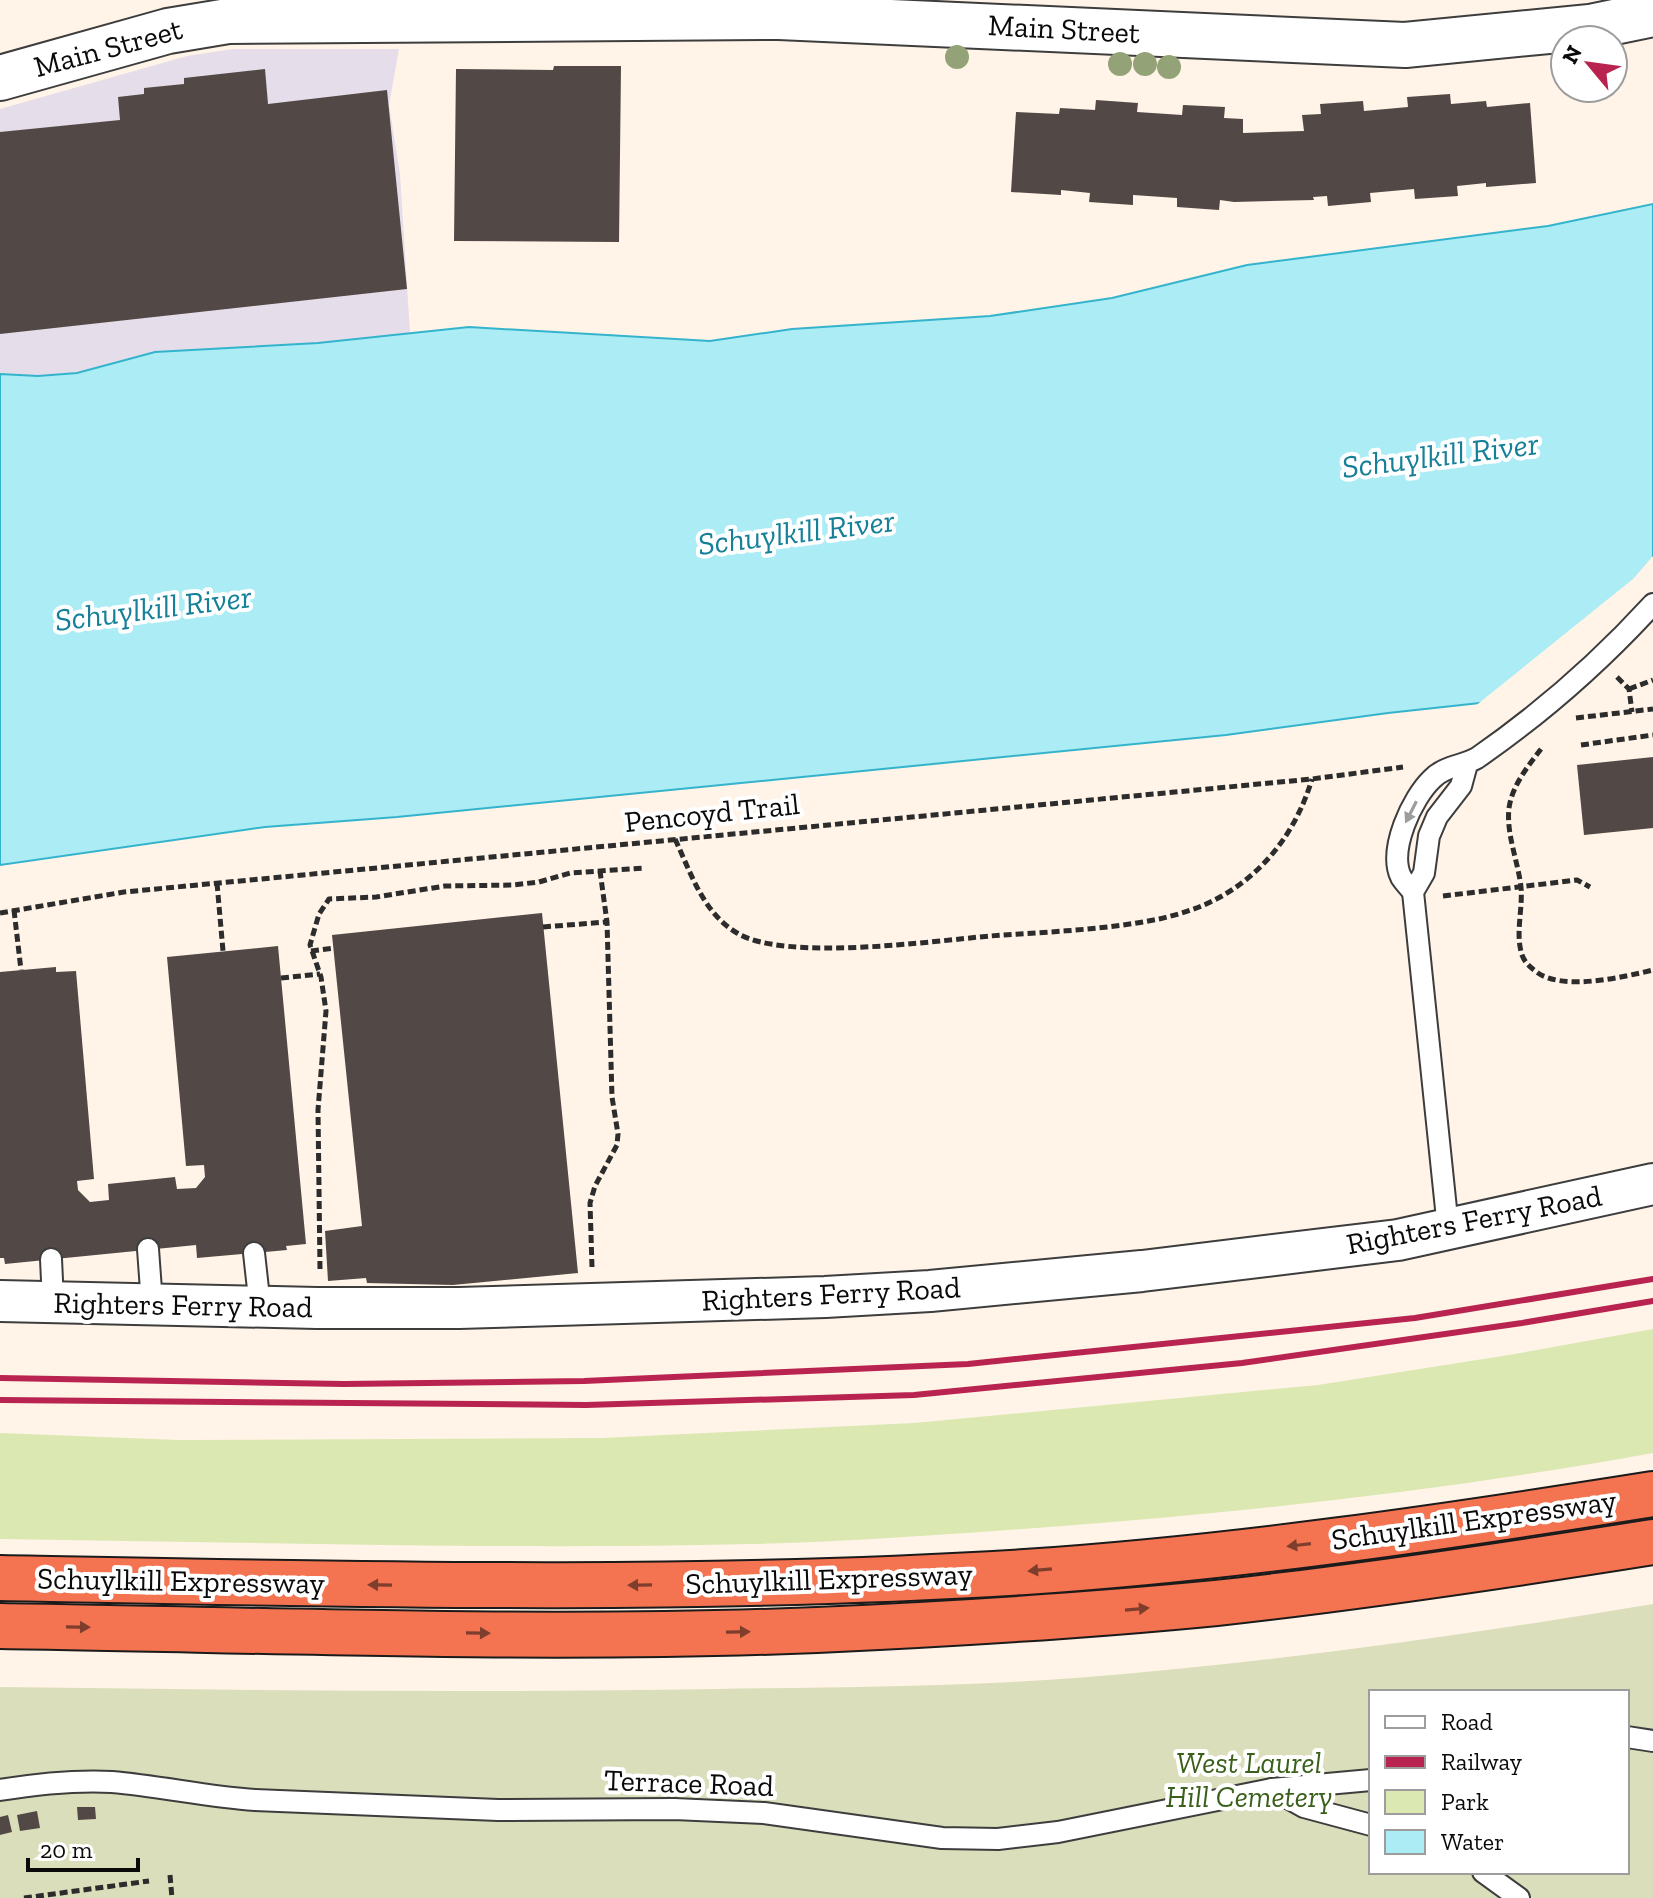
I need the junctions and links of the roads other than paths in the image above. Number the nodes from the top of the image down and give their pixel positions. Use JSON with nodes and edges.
{"nodes":[{"id":1,"x":1653,"y":14,"type":"edge"},
{"id":2,"x":0,"y":78,"type":"edge"},
{"id":3,"x":1653,"y":604,"type":"edge"},
{"id":4,"x":1467,"y":764,"type":"junction"},
{"id":5,"x":1413,"y":892,"type":"junction"},
{"id":6,"x":1653,"y":1184,"type":"edge"},
{"id":7,"x":1448,"y":1228,"type":"junction"},
{"id":8,"x":148,"y":1249,"type":"dead end"},
{"id":9,"x":254,"y":1253,"type":"dead end"},
{"id":10,"x":51,"y":1259,"type":"dead end"},
{"id":11,"x":0,"y":1301,"type":"edge"},
{"id":12,"x":53,"y":1302,"type":"junction"},
{"id":13,"x":152,"y":1304,"type":"junction"},
{"id":14,"x":260,"y":1307,"type":"junction"},
{"id":15,"x":1653,"y":1494,"type":"edge"},
{"id":16,"x":1653,"y":1542,"type":"edge"},
{"id":17,"x":0,"y":1578,"type":"edge"},
{"id":18,"x":0,"y":1626,"type":"edge"},
{"id":19,"x":1629,"y":1737,"type":"edge"},
{"id":20,"x":1653,"y":1741,"type":"edge"},
{"id":21,"x":1369,"y":1780,"type":"edge"},
{"id":22,"x":1272,"y":1789,"type":"junction"},
{"id":23,"x":0,"y":1790,"type":"edge"},
{"id":24,"x":1369,"y":1824,"type":"edge"},
{"id":25,"x":1486,"y":1874,"type":"edge"},
{"id":26,"x":1519,"y":1898,"type":"edge"}],
"edges":[{"from":1,"to":2,"type":"street","name":"Main Street"},
{"from":3,"to":4,"type":"lane"},
{"from":4,"to":5,"type":"lane"},
{"from":4,"to":5,"type":"lane","one_way":true},
{"from":5,"to":7,"type":"lane"},
{"from":6,"to":7,"type":"street","name":"Righters Ferry Road"},
{"from":7,"to":14,"type":"street","name":"Righters Ferry Road"},
{"from":8,"to":13,"type":"lane"},
{"from":9,"to":14,"type":"lane"},
{"from":10,"to":12,"type":"lane"},
{"from":11,"to":12,"type":"street","name":"Righters Ferry Road"},
{"from":12,"to":13,"type":"street","name":"Righters Ferry Road"},
{"from":13,"to":14,"type":"street","name":"Righters Ferry Road"},
{"from":15,"to":17,"type":"highway","name":"Schuylkill Expressway","one_way":true},
{"from":18,"to":16,"type":"highway","name":"Schuylkill Expressway","one_way":true},
{"from":19,"to":20,"type":"lane"},
{"from":21,"to":22,"type":"lane","name":"Terrace Road"},
{"from":22,"to":23,"type":"lane","name":"Terrace Road"},
{"from":22,"to":24,"type":"lane"},
{"from":25,"to":26,"type":"lane"}]}
